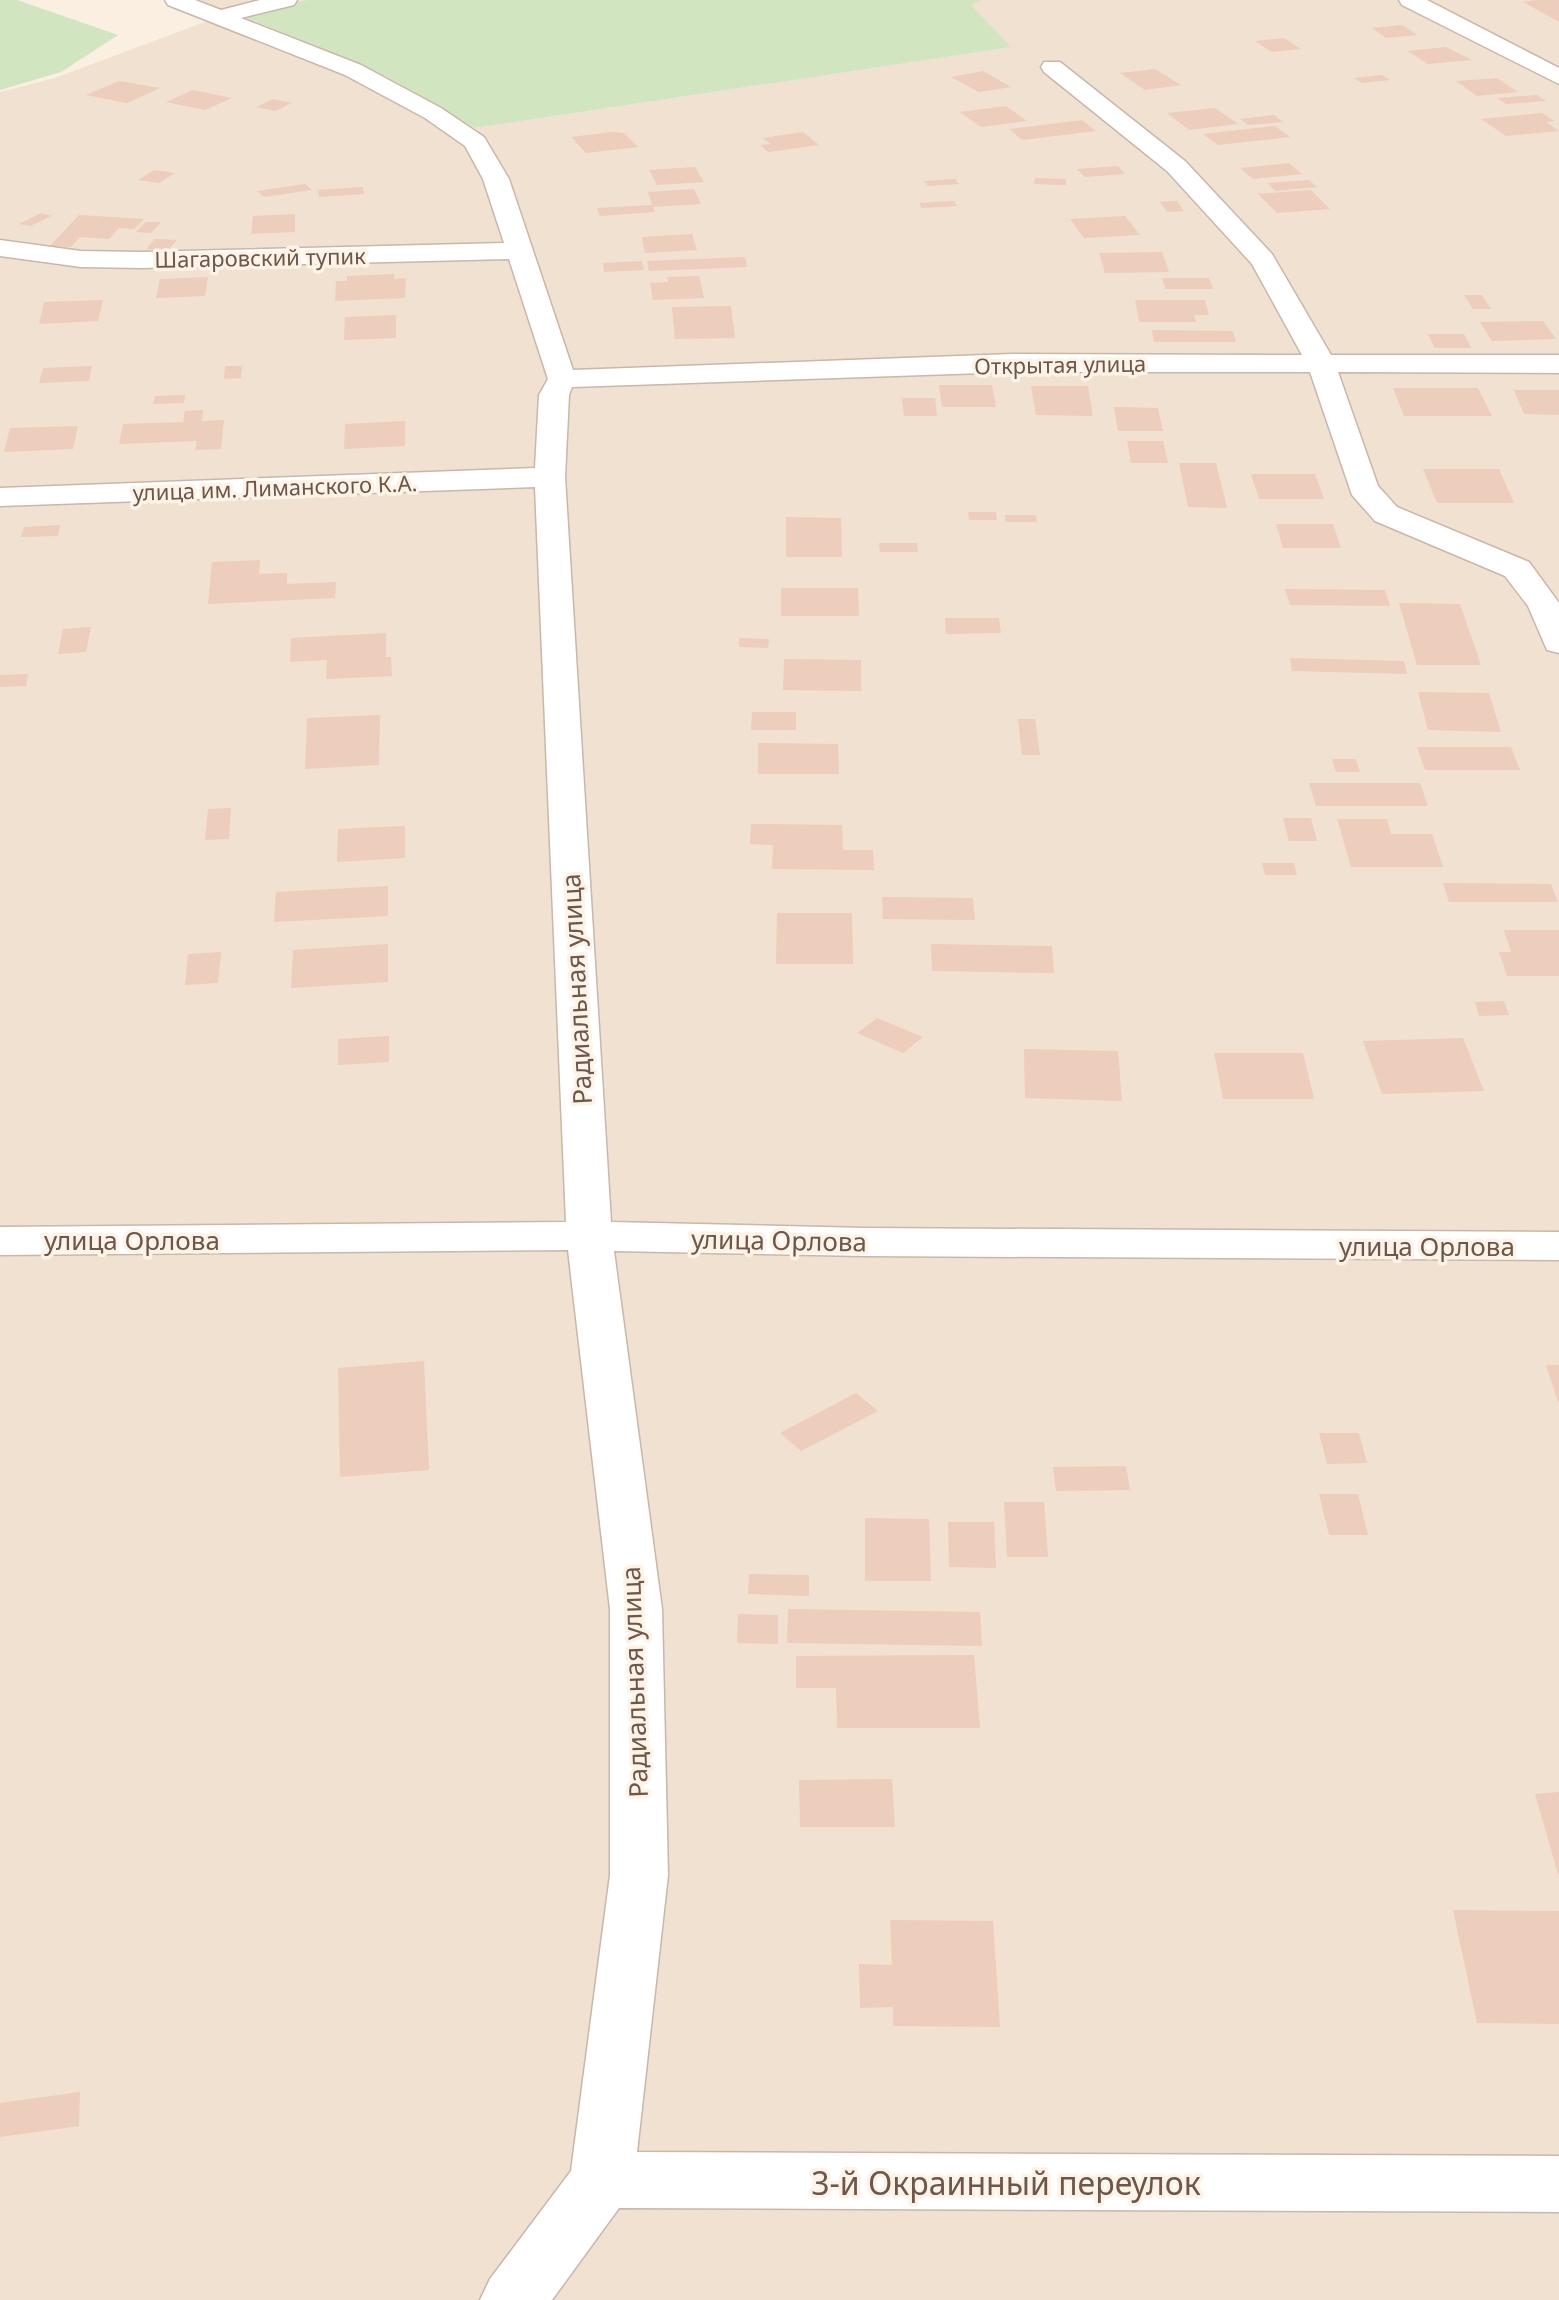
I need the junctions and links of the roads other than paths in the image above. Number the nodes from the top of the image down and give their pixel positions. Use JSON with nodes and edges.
{"nodes":[{"id":1,"x":176,"y":0,"type":"edge"},
{"id":2,"x":286,"y":0,"type":"edge"},
{"id":3,"x":1410,"y":0,"type":"edge"},
{"id":4,"x":223,"y":16,"type":"junction"},
{"id":5,"x":1547,"y":44,"type":"dead end"},
{"id":6,"x":1509,"y":49,"type":"junction"},
{"id":7,"x":1052,"y":67,"type":"dead end"},
{"id":8,"x":1559,"y":77,"type":"edge"},
{"id":9,"x":0,"y":248,"type":"edge"},
{"id":10,"x":521,"y":251,"type":"junction"},
{"id":11,"x":1321,"y":363,"type":"junction"},
{"id":12,"x":1559,"y":364,"type":"edge"},
{"id":13,"x":562,"y":379,"type":"junction"},
{"id":14,"x":550,"y":477,"type":"junction"},
{"id":15,"x":0,"y":497,"type":"edge"},
{"id":16,"x":1559,"y":643,"type":"edge"},
{"id":17,"x":589,"y":1236,"type":"junction"},
{"id":18,"x":0,"y":1241,"type":"edge"},
{"id":19,"x":1559,"y":1246,"type":"edge"},
{"id":20,"x":602,"y":2180,"type":"junction"},
{"id":21,"x":1559,"y":2184,"type":"edge"},
{"id":22,"x":513,"y":2300,"type":"edge"}],
"edges":[{"from":1,"to":4,"type":"street"},
{"from":2,"to":4,"type":"street"},
{"from":3,"to":6,"type":"street"},
{"from":4,"to":10,"type":"street"},
{"from":5,"to":6,"type":"street"},
{"from":6,"to":8,"type":"street"},
{"from":7,"to":11,"type":"street"},
{"from":9,"to":10,"type":"street","name":"Шагаровский тупик"},
{"from":10,"to":13,"type":"street"},
{"from":11,"to":12,"type":"street","name":"Открытая улица"},
{"from":11,"to":13,"type":"street","name":"Открытая улица"},
{"from":11,"to":16,"type":"street"},
{"from":13,"to":14,"type":"street","name":"Радиальная улица"},
{"from":14,"to":15,"type":"street","name":"улица им. Лиманского К.А."},
{"from":14,"to":17,"type":"street","name":"Радиальная улица"},
{"from":17,"to":18,"type":"street","name":"улица Орлова"},
{"from":17,"to":19,"type":"street","name":"улица Орлова"},
{"from":17,"to":20,"type":"street","name":"Радиальная улица"},
{"from":20,"to":21,"type":"street","name":"3-й Окраинный переулок"},
{"from":20,"to":22,"type":"street"}]}
